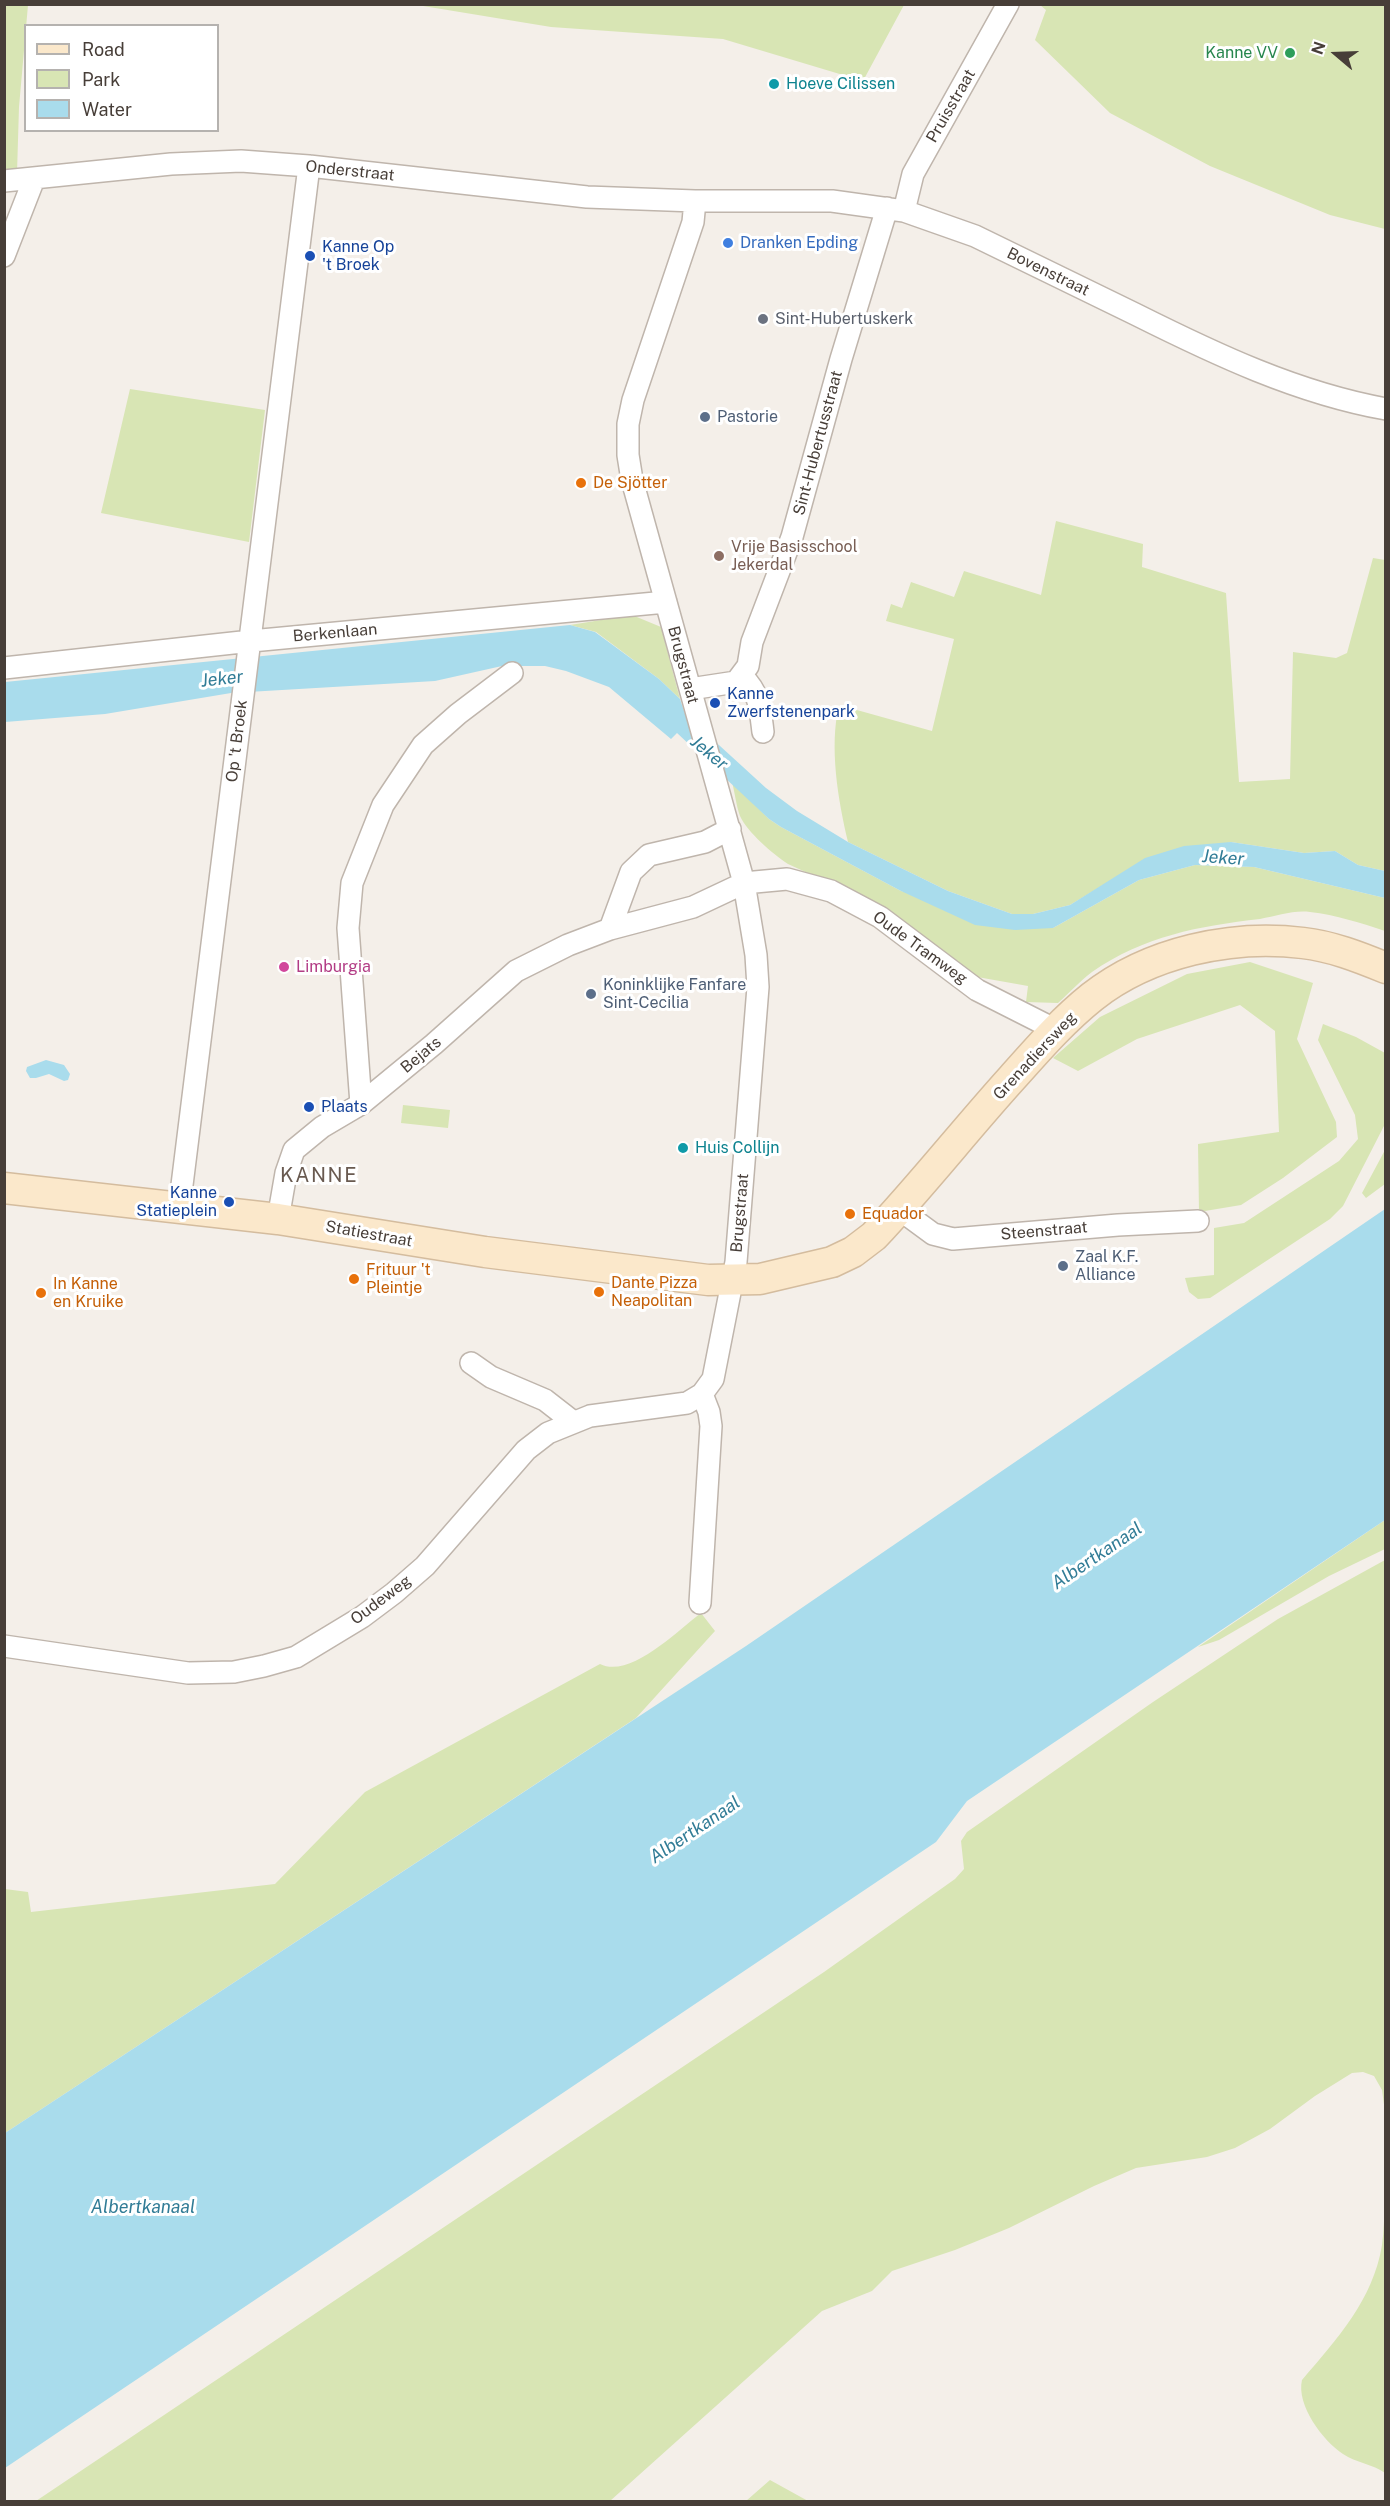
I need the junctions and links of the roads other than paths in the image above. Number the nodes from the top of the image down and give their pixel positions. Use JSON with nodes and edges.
{"nodes":[{"id":1,"x":1008,"y":4,"type":"edge"},
{"id":2,"x":309,"y":166,"type":"junction"},
{"id":3,"x":34,"y":179,"type":"junction"},
{"id":4,"x":4,"y":182,"type":"edge"},
{"id":5,"x":695,"y":201,"type":"junction"},
{"id":6,"x":896,"y":209,"type":"junction"},
{"id":7,"x":4,"y":256,"type":"edge"},
{"id":8,"x":1386,"y":409,"type":"edge"},
{"id":9,"x":666,"y":602,"type":"junction"},
{"id":10,"x":250,"y":647,"type":"junction"},
{"id":11,"x":4,"y":668,"type":"edge"},
{"id":12,"x":512,"y":673,"type":"dead end"},
{"id":13,"x":742,"y":676,"type":"junction"},
{"id":14,"x":690,"y":689,"type":"junction"},
{"id":15,"x":763,"y":732,"type":"dead end"},
{"id":16,"x":730,"y":830,"type":"junction"},
{"id":17,"x":744,"y":884,"type":"junction"},
{"id":18,"x":610,"y":929,"type":"junction"},
{"id":19,"x":1386,"y":968,"type":"edge"},
{"id":20,"x":1056,"y":1030,"type":"junction"},
{"id":21,"x":361,"y":1104,"type":"junction"},
{"id":22,"x":4,"y":1188,"type":"edge"},
{"id":23,"x":179,"y":1209,"type":"junction"},
{"id":24,"x":898,"y":1209,"type":"junction"},
{"id":25,"x":278,"y":1219,"type":"junction"},
{"id":26,"x":1188,"y":1221,"type":"dead end"},
{"id":27,"x":733,"y":1281,"type":"junction"},
{"id":28,"x":471,"y":1363,"type":"dead end"},
{"id":29,"x":702,"y":1394,"type":"junction"},
{"id":30,"x":572,"y":1421,"type":"junction"},
{"id":31,"x":700,"y":1603,"type":"dead end"},
{"id":32,"x":4,"y":1646,"type":"edge"}],
"edges":[{"from":1,"to":6,"type":"street","name":"Pruisstraat"},
{"from":2,"to":3,"type":"street","name":"Onderstraat"},
{"from":2,"to":5,"type":"street","name":"Onderstraat"},
{"from":2,"to":10,"type":"street","name":"Op 't Broek"},
{"from":3,"to":4,"type":"street","name":"Onderstraat"},
{"from":3,"to":7,"type":"street"},
{"from":5,"to":6,"type":"street","name":"Bovenstraat"},
{"from":5,"to":9,"type":"street","name":"Brugstraat"},
{"from":6,"to":8,"type":"street","name":"Bovenstraat"},
{"from":6,"to":13,"type":"street","name":"Sint-Hubertusstraat"},
{"from":9,"to":10,"type":"street","name":"Berkenlaan"},
{"from":9,"to":14,"type":"street","name":"Brugstraat"},
{"from":10,"to":11,"type":"street","name":"Berkenlaan"},
{"from":10,"to":23,"type":"street","name":"Op 't Broek"},
{"from":12,"to":21,"type":"street"},
{"from":13,"to":14,"type":"street"},
{"from":13,"to":15,"type":"street"},
{"from":14,"to":16,"type":"street","name":"Brugstraat"},
{"from":16,"to":17,"type":"street","name":"Brugstraat"},
{"from":16,"to":18,"type":"street"},
{"from":17,"to":18,"type":"street","name":"Bejats"},
{"from":17,"to":20,"type":"street","name":"Oude Tramweg"},
{"from":17,"to":27,"type":"street","name":"Brugstraat"},
{"from":18,"to":21,"type":"street","name":"Bejats"},
{"from":19,"to":20,"type":"main road","name":"Grenadiersweg"},
{"from":20,"to":24,"type":"main road","name":"Grenadiersweg"},
{"from":21,"to":25,"type":"street","name":"Bejats"},
{"from":22,"to":23,"type":"main road","name":"Statiestraat"},
{"from":23,"to":25,"type":"main road","name":"Statiestraat"},
{"from":24,"to":26,"type":"street","name":"Steenstraat"},
{"from":24,"to":27,"type":"main road","name":"Grenadiersweg"},
{"from":25,"to":27,"type":"main road","name":"Statiestraat"},
{"from":27,"to":29,"type":"street"},
{"from":28,"to":30,"type":"street"},
{"from":29,"to":30,"type":"street","name":"Oudeweg"},
{"from":29,"to":31,"type":"street"},
{"from":30,"to":32,"type":"street","name":"Oudeweg"}]}
